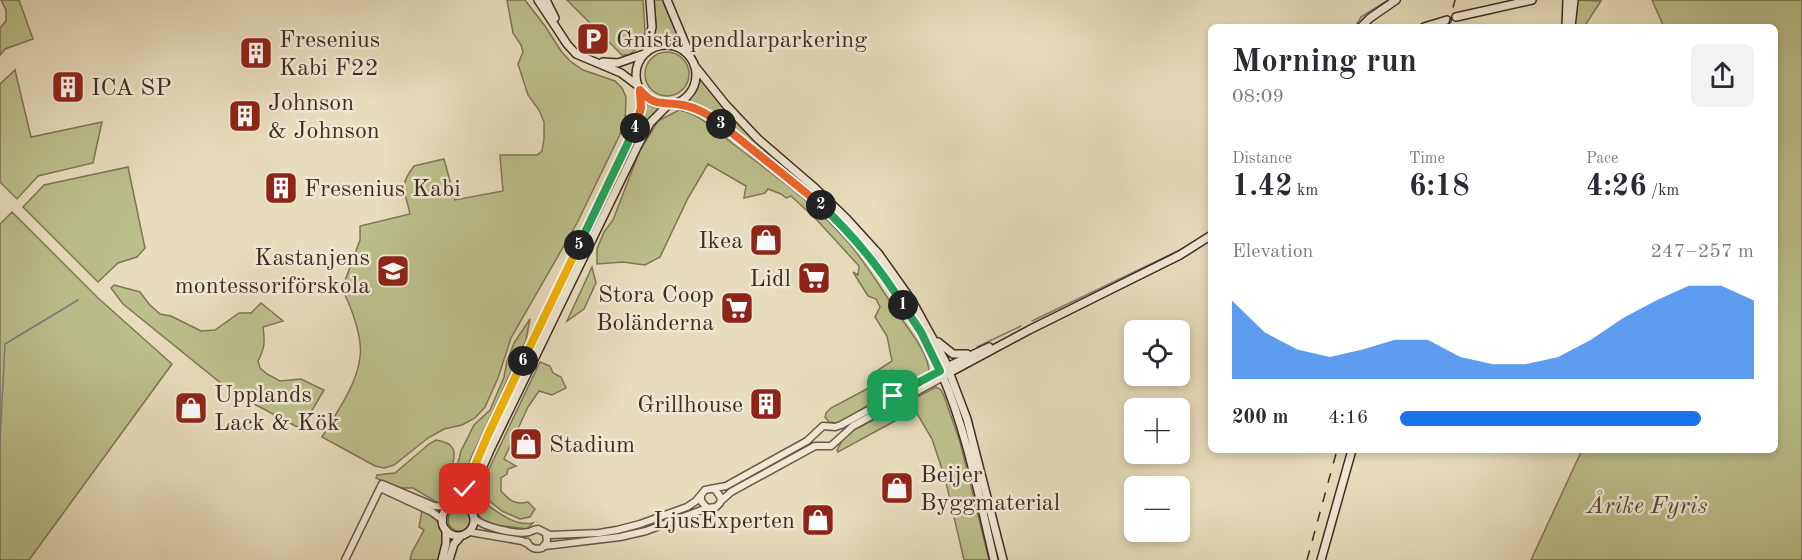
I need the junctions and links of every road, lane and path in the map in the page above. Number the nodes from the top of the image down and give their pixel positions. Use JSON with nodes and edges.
{"nodes":[{"id":1,"x":538,"y":0,"type":"edge"},
{"id":2,"x":546,"y":0,"type":"edge"},
{"id":3,"x":650,"y":0,"type":"edge"},
{"id":4,"x":667,"y":0,"type":"edge"},
{"id":5,"x":1396,"y":0,"type":"edge"},
{"id":6,"x":1516,"y":0,"type":"edge"},
{"id":7,"x":1532,"y":0,"type":"edge"},
{"id":8,"x":1560,"y":0,"type":"edge"},
{"id":9,"x":1571,"y":3,"type":"edge"},
{"id":10,"x":1476,"y":14,"type":"junction"},
{"id":11,"x":1456,"y":17,"type":"dead end"},
{"id":12,"x":1447,"y":20,"type":"dead end"},
{"id":13,"x":1364,"y":24,"type":"edge"},
{"id":14,"x":1434,"y":24,"type":"edge"},
{"id":15,"x":1567,"y":24,"type":"edge"},
{"id":16,"x":1571,"y":24,"type":"edge"},
{"id":17,"x":645,"y":52,"type":"junction"},
{"id":18,"x":693,"y":62,"type":"junction"},
{"id":19,"x":639,"y":88,"type":"junction"},
{"id":20,"x":670,"y":104,"type":"junction"},
{"id":21,"x":1208,"y":237,"type":"edge"},
{"id":22,"x":934,"y":338,"type":"junction"},
{"id":23,"x":1005,"y":342,"type":"junction"},
{"id":24,"x":981,"y":350,"type":"junction"},
{"id":25,"x":945,"y":372,"type":"junction"},
{"id":26,"x":832,"y":427,"type":"junction"},
{"id":27,"x":817,"y":431,"type":"junction"},
{"id":28,"x":837,"y":439,"type":"junction"},
{"id":29,"x":823,"y":446,"type":"junction"},
{"id":30,"x":1351,"y":453,"type":"edge"},
{"id":31,"x":381,"y":486,"type":"junction"},
{"id":32,"x":716,"y":489,"type":"junction"},
{"id":33,"x":701,"y":496,"type":"junction"},
{"id":34,"x":721,"y":501,"type":"junction"},
{"id":35,"x":453,"y":506,"type":"junction"},
{"id":36,"x":707,"y":508,"type":"junction"},
{"id":37,"x":470,"y":509,"type":"junction"},
{"id":38,"x":474,"y":518,"type":"junction"},
{"id":39,"x":442,"y":520,"type":"junction"},
{"id":40,"x":446,"y":530,"type":"junction"},
{"id":41,"x":470,"y":532,"type":"junction"},
{"id":42,"x":530,"y":532,"type":"junction"},
{"id":43,"x":546,"y":533,"type":"junction"},
{"id":44,"x":461,"y":536,"type":"junction"},
{"id":45,"x":528,"y":544,"type":"junction"},
{"id":46,"x":545,"y":546,"type":"junction"},
{"id":47,"x":345,"y":560,"type":"edge"},
{"id":48,"x":442,"y":560,"type":"edge"},
{"id":49,"x":449,"y":560,"type":"edge"},
{"id":50,"x":994,"y":560,"type":"edge"},
{"id":51,"x":1004,"y":560,"type":"edge"},
{"id":52,"x":1322,"y":560,"type":"edge"}],
"edges":[{"from":1,"to":19,"type":"main road"},
{"from":2,"to":17,"type":"main road"},
{"from":3,"to":17,"type":"main road"},
{"from":4,"to":18,"type":"main road"},
{"from":5,"to":13,"type":"main road"},
{"from":6,"to":10,"type":"main road"},
{"from":7,"to":10,"type":"main road"},
{"from":8,"to":9,"type":"main road"},
{"from":9,"to":15,"type":"main road"},
{"from":9,"to":16,"type":"main road"},
{"from":10,"to":11,"type":"main road"},
{"from":12,"to":14,"type":"main road"},
{"from":17,"to":18,"type":"main road"},
{"from":17,"to":19,"type":"main road"},
{"from":18,"to":20,"type":"main road"},
{"from":18,"to":22,"type":"main road"},
{"from":19,"to":20,"type":"main road"},
{"from":19,"to":35,"type":"main road"},
{"from":20,"to":25,"type":"main road"},
{"from":20,"to":37,"type":"main road"},
{"from":21,"to":23,"type":"main road"},
{"from":22,"to":24,"type":"main road"},
{"from":22,"to":25,"type":"main road"},
{"from":23,"to":24,"type":"main road"},
{"from":23,"to":25,"type":"main road"},
{"from":24,"to":25,"type":"main road"},
{"from":25,"to":26,"type":"street"},
{"from":25,"to":28,"type":"street"},
{"from":25,"to":50,"type":"main road"},
{"from":25,"to":51,"type":"main road"},
{"from":26,"to":27,"type":"street"},
{"from":26,"to":28,"type":"street"},
{"from":27,"to":29,"type":"street"},
{"from":27,"to":32,"type":"street"},
{"from":28,"to":29,"type":"street"},
{"from":29,"to":34,"type":"street"},
{"from":30,"to":52,"type":"main road"},
{"from":31,"to":35,"type":"street"},
{"from":31,"to":39,"type":"street"},
{"from":31,"to":47,"type":"street"},
{"from":32,"to":33,"type":"street"},
{"from":32,"to":34,"type":"street"},
{"from":33,"to":36,"type":"street"},
{"from":33,"to":43,"type":"street"},
{"from":34,"to":36,"type":"street"},
{"from":35,"to":37,"type":"main road"},
{"from":35,"to":39,"type":"main road"},
{"from":36,"to":46,"type":"street"},
{"from":37,"to":38,"type":"main road"},
{"from":38,"to":41,"type":"main road"},
{"from":38,"to":42,"type":"street"},
{"from":39,"to":40,"type":"main road"},
{"from":40,"to":44,"type":"main road"},
{"from":40,"to":48,"type":"main road"},
{"from":41,"to":44,"type":"main road"},
{"from":41,"to":45,"type":"street"},
{"from":42,"to":43,"type":"street"},
{"from":42,"to":45,"type":"street"},
{"from":43,"to":46,"type":"street"},
{"from":44,"to":49,"type":"main road"},
{"from":45,"to":46,"type":"street"}]}
